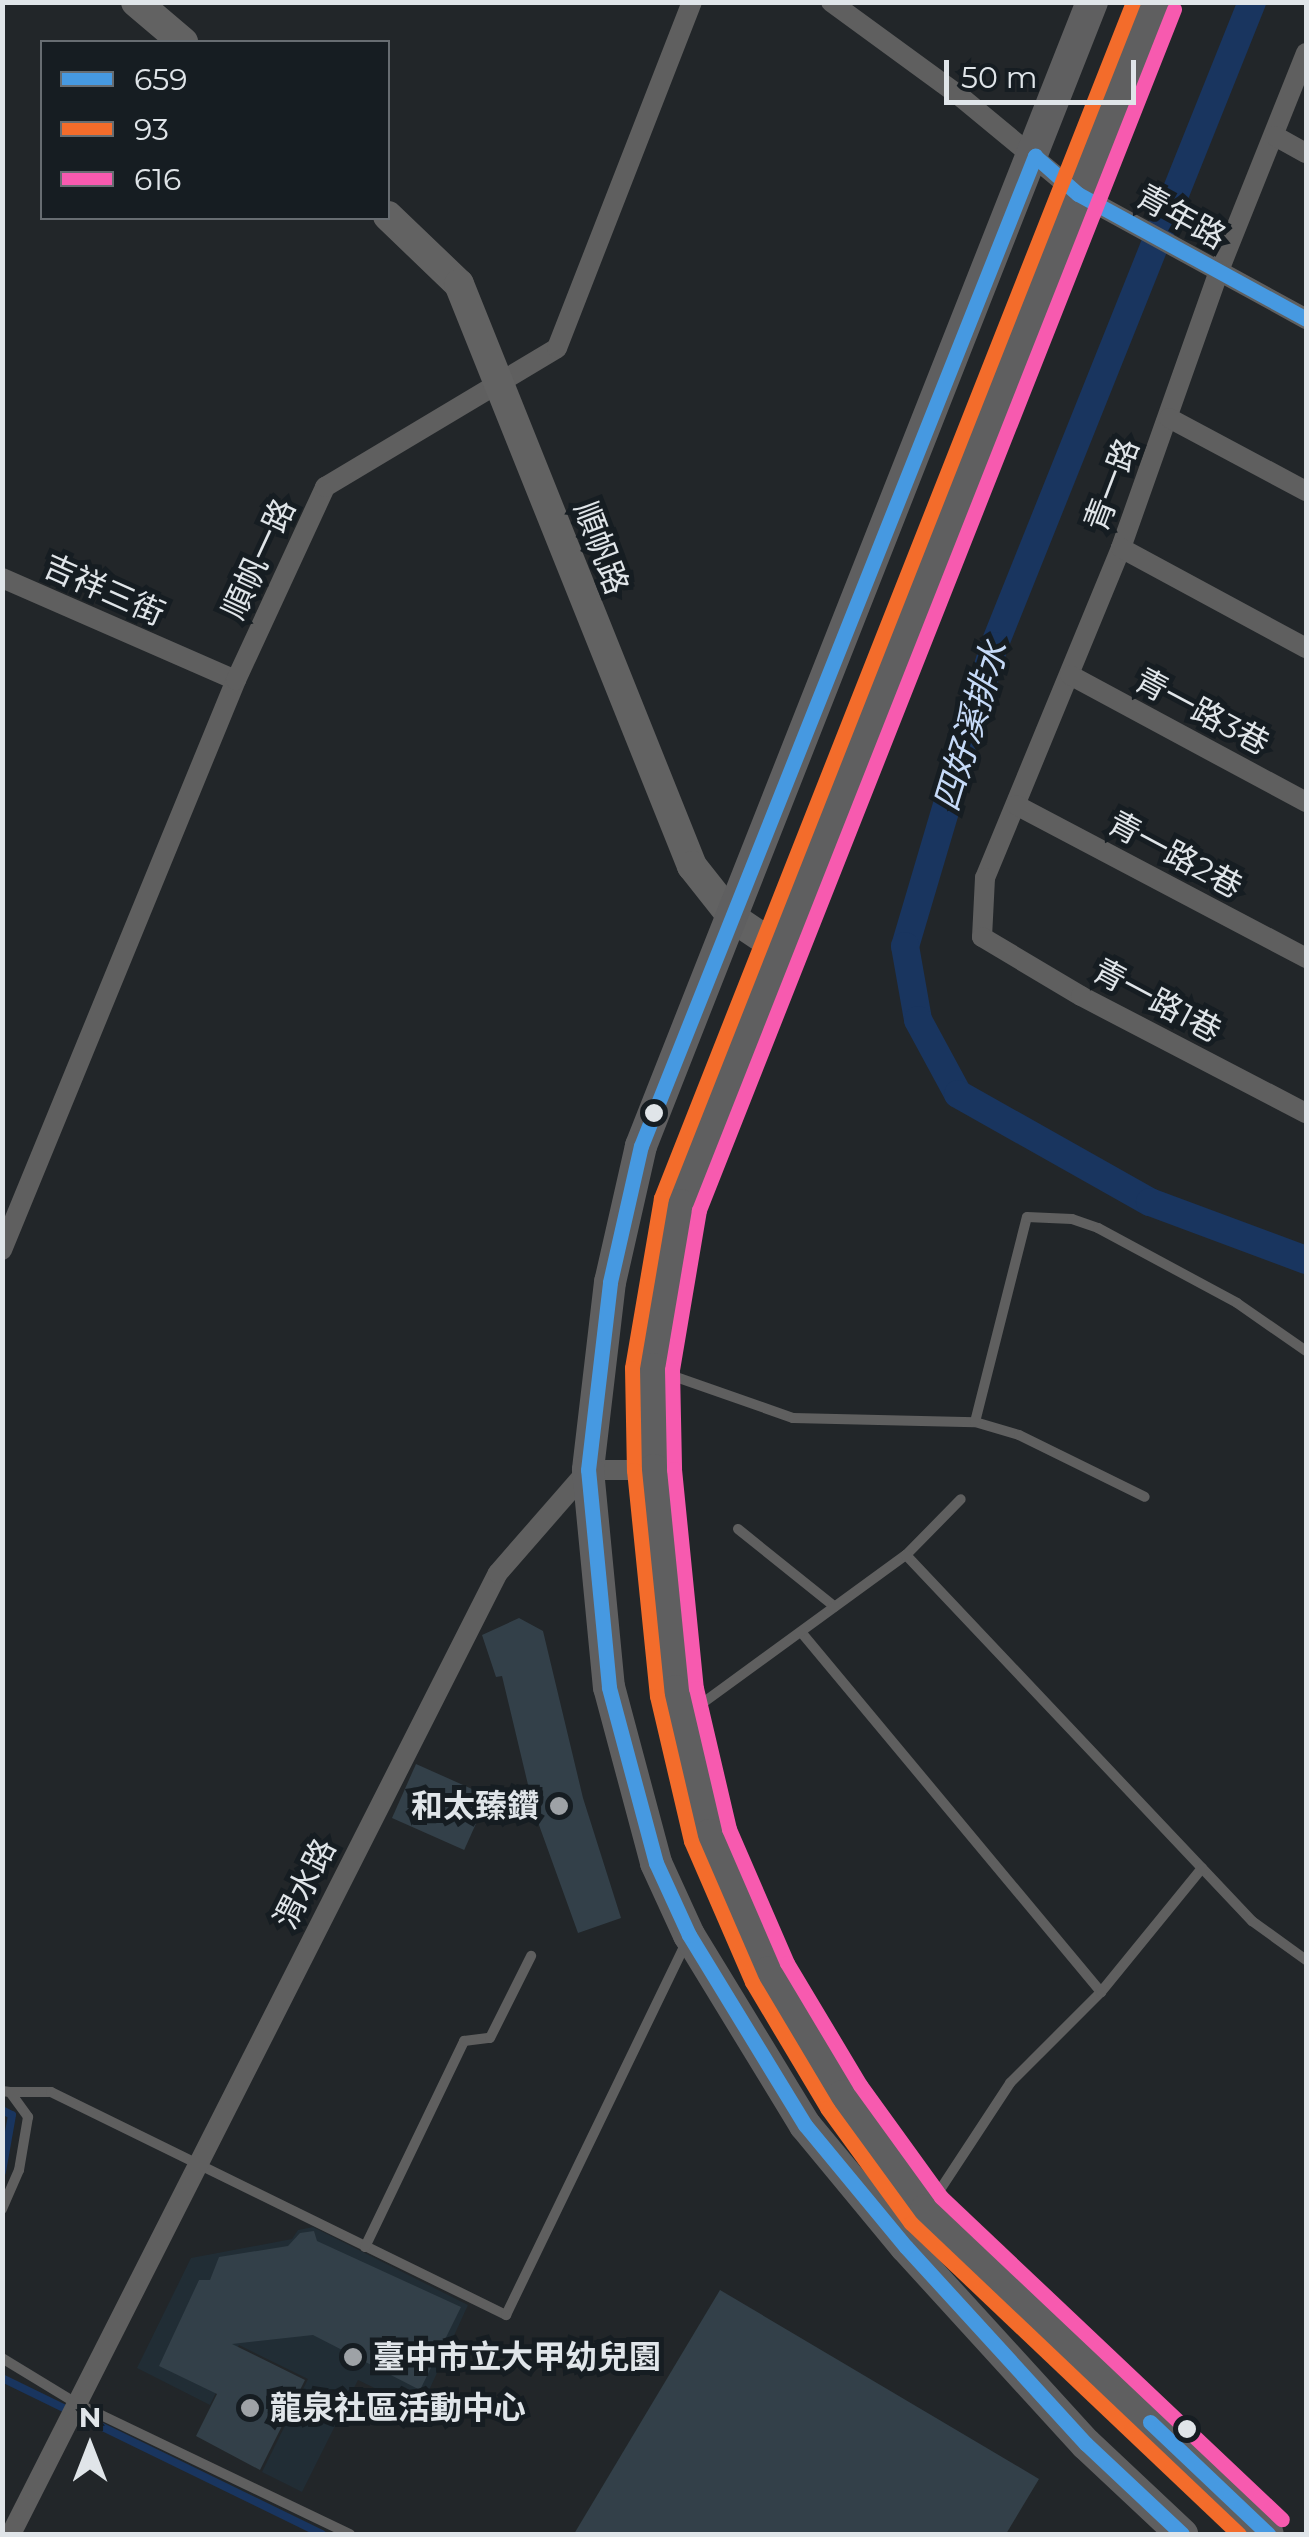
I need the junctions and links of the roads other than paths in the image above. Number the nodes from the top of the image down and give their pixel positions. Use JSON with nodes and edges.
{"nodes":[{"id":1,"x":136,"y":2,"type":"edge"},
{"id":2,"x":692,"y":2,"type":"edge"},
{"id":3,"x":831,"y":2,"type":"edge"},
{"id":4,"x":1092,"y":2,"type":"edge"},
{"id":5,"x":1155,"y":2,"type":"edge"},
{"id":6,"x":181,"y":40,"type":"edge"},
{"id":7,"x":1306,"y":53,"type":"edge"},
{"id":8,"x":1274,"y":136,"type":"junction"},
{"id":9,"x":1306,"y":152,"type":"edge"},
{"id":10,"x":1035,"y":156,"type":"junction"},
{"id":11,"x":1078,"y":194,"type":"junction"},
{"id":12,"x":390,"y":218,"type":"edge"},
{"id":13,"x":1219,"y":272,"type":"junction"},
{"id":14,"x":1306,"y":318,"type":"edge"},
{"id":15,"x":500,"y":384,"type":"junction"},
{"id":16,"x":1170,"y":418,"type":"junction"},
{"id":17,"x":1306,"y":491,"type":"edge"},
{"id":18,"x":1120,"y":548,"type":"junction"},
{"id":19,"x":2,"y":578,"type":"edge"},
{"id":20,"x":1306,"y":648,"type":"edge"},
{"id":21,"x":1070,"y":675,"type":"junction"},
{"id":22,"x":236,"y":680,"type":"junction"},
{"id":23,"x":1306,"y":802,"type":"edge"},
{"id":24,"x":1016,"y":804,"type":"junction"},
{"id":25,"x":733,"y":918,"type":"junction"},
{"id":26,"x":982,"y":937,"type":"joint"},
{"id":27,"x":781,"y":950,"type":"junction"},
{"id":28,"x":1306,"y":958,"type":"edge"},
{"id":29,"x":1306,"y":1113,"type":"edge"},
{"id":30,"x":2,"y":1250,"type":"edge"},
{"id":31,"x":1306,"y":1351,"type":"edge"},
{"id":32,"x":652,"y":1369,"type":"junction"},
{"id":33,"x":975,"y":1422,"type":"junction"},
{"id":34,"x":588,"y":1470,"type":"junction"},
{"id":35,"x":654,"y":1470,"type":"junction"},
{"id":36,"x":1145,"y":1497,"type":"dead end"},
{"id":37,"x":961,"y":1499,"type":"dead end"},
{"id":38,"x":738,"y":1529,"type":"dead end"},
{"id":39,"x":906,"y":1555,"type":"junction"},
{"id":40,"x":835,"y":1607,"type":"junction"},
{"id":41,"x":801,"y":1632,"type":"junction"},
{"id":42,"x":682,"y":1718,"type":"junction"},
{"id":43,"x":1202,"y":1868,"type":"junction"},
{"id":44,"x":689,"y":1936,"type":"junction"},
{"id":45,"x":531,"y":1956,"type":"dead end"},
{"id":46,"x":1306,"y":1960,"type":"edge"},
{"id":47,"x":1102,"y":1992,"type":"junction"},
{"id":48,"x":6,"y":2092,"type":"edge"},
{"id":49,"x":196,"y":2165,"type":"junction"},
{"id":50,"x":2,"y":2209,"type":"edge"},
{"id":51,"x":926,"y":2210,"type":"junction"},
{"id":52,"x":365,"y":2248,"type":"junction"},
{"id":53,"x":2,"y":2358,"type":"edge"},
{"id":54,"x":76,"y":2403,"type":"junction"},
{"id":55,"x":11,"y":2534,"type":"edge"},
{"id":56,"x":350,"y":2534,"type":"edge"},
{"id":57,"x":1182,"y":2534,"type":"edge"},
{"id":58,"x":1268,"y":2534,"type":"edge"}],
"edges":[{"from":1,"to":6,"type":"street"},
{"from":2,"to":15,"type":"street","name":"順帆一路"},
{"from":3,"to":10,"type":"street","name":"青年路"},
{"from":4,"to":10,"type":"main road"},
{"from":5,"to":11,"type":"main road"},
{"from":7,"to":8,"type":"street","name":"青一路"},
{"from":8,"to":9,"type":"street"},
{"from":8,"to":13,"type":"street","name":"青一路"},
{"from":10,"to":11,"type":"street","name":"青年路"},
{"from":10,"to":25,"type":"main road"},
{"from":11,"to":13,"type":"street","name":"青年路"},
{"from":11,"to":27,"type":"main road"},
{"from":12,"to":15,"type":"street","name":"順帆路"},
{"from":13,"to":14,"type":"street","name":"青年路"},
{"from":13,"to":16,"type":"street","name":"青一路"},
{"from":15,"to":22,"type":"street","name":"順帆一路"},
{"from":15,"to":25,"type":"street","name":"順帆路"},
{"from":16,"to":17,"type":"street"},
{"from":16,"to":18,"type":"street","name":"青一路"},
{"from":18,"to":20,"type":"street"},
{"from":18,"to":21,"type":"street","name":"青一路"},
{"from":19,"to":22,"type":"street","name":"吉祥三街"},
{"from":21,"to":23,"type":"street","name":"青一路3巷"},
{"from":21,"to":24,"type":"street","name":"青一路"},
{"from":22,"to":30,"type":"street","name":"順帆一路"},
{"from":24,"to":26,"type":"street","name":"青一路"},
{"from":24,"to":28,"type":"street","name":"青一路2巷"},
{"from":25,"to":27,"type":"street","name":"順帆路"},
{"from":25,"to":34,"type":"main road"},
{"from":26,"to":29,"type":"street","name":"青一路1巷"},
{"from":27,"to":32,"type":"main road"},
{"from":31,"to":33,"type":"lane"},
{"from":32,"to":33,"type":"lane"},
{"from":32,"to":35,"type":"main road"},
{"from":33,"to":36,"type":"lane"},
{"from":34,"to":35,"type":"street"},
{"from":34,"to":44,"type":"main road"},
{"from":34,"to":49,"type":"street","name":"渭水路"},
{"from":35,"to":42,"type":"main road"},
{"from":37,"to":39,"type":"lane"},
{"from":38,"to":40,"type":"lane"},
{"from":39,"to":40,"type":"lane"},
{"from":39,"to":43,"type":"lane"},
{"from":40,"to":41,"type":"lane"},
{"from":41,"to":42,"type":"lane"},
{"from":41,"to":47,"type":"lane"},
{"from":42,"to":51,"type":"main road"},
{"from":43,"to":46,"type":"lane"},
{"from":43,"to":47,"type":"lane"},
{"from":44,"to":52,"type":"lane"},
{"from":44,"to":57,"type":"main road"},
{"from":45,"to":52,"type":"lane"},
{"from":47,"to":51,"type":"lane"},
{"from":48,"to":49,"type":"lane"},
{"from":48,"to":50,"type":"lane"},
{"from":49,"to":52,"type":"lane"},
{"from":49,"to":54,"type":"street","name":"渭水路"},
{"from":51,"to":58,"type":"main road"},
{"from":53,"to":54,"type":"lane"},
{"from":54,"to":55,"type":"street","name":"渭水路"},
{"from":54,"to":56,"type":"lane"}]}
